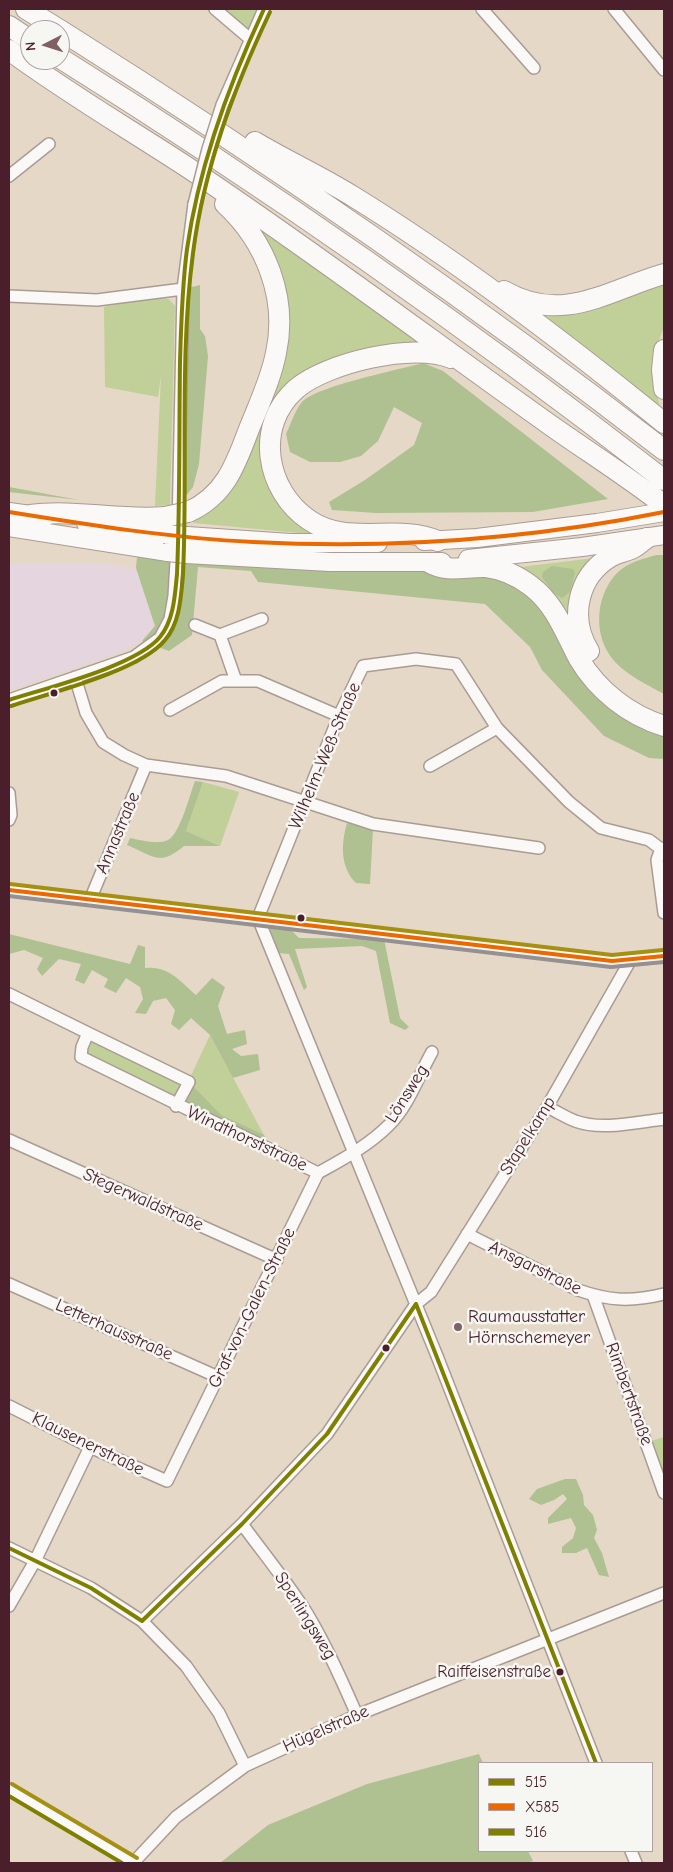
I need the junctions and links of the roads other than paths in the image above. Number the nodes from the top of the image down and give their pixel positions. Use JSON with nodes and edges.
{"nodes":[{"id":1,"x":26,"y":9,"type":"edge"},
{"id":2,"x":215,"y":9,"type":"edge"},
{"id":3,"x":264,"y":9,"type":"edge"},
{"id":4,"x":482,"y":9,"type":"edge"},
{"id":5,"x":614,"y":9,"type":"edge"},
{"id":6,"x":44,"y":20,"type":"edge"},
{"id":7,"x":9,"y":26,"type":"edge"},
{"id":8,"x":20,"y":33,"type":"edge"},
{"id":9,"x":70,"y":36,"type":"edge"},
{"id":10,"x":249,"y":38,"type":"junction"},
{"id":11,"x":9,"y":50,"type":"edge"},
{"id":12,"x":70,"y":64,"type":"edge"},
{"id":13,"x":534,"y":68,"type":"dead end"},
{"id":14,"x":664,"y":70,"type":"edge"},
{"id":15,"x":226,"y":137,"type":"junction"},
{"id":16,"x":49,"y":144,"type":"dead end"},
{"id":17,"x":190,"y":170,"type":"junction"},
{"id":18,"x":9,"y":176,"type":"edge"},
{"id":19,"x":664,"y":274,"type":"edge"},
{"id":20,"x":480,"y":283,"type":"junction"},
{"id":21,"x":183,"y":289,"type":"junction"},
{"id":22,"x":9,"y":296,"type":"edge"},
{"id":23,"x":664,"y":350,"type":"edge"},
{"id":24,"x":473,"y":367,"type":"junction"},
{"id":25,"x":664,"y":389,"type":"edge"},
{"id":26,"x":664,"y":423,"type":"edge"},
{"id":27,"x":664,"y":450,"type":"edge"},
{"id":28,"x":664,"y":480,"type":"edge"},
{"id":29,"x":663,"y":510,"type":"edge"},
{"id":30,"x":9,"y":512,"type":"edge"},
{"id":31,"x":31,"y":515,"type":"joint"},
{"id":32,"x":9,"y":527,"type":"edge"},
{"id":33,"x":656,"y":536,"type":"edge"},
{"id":34,"x":9,"y":539,"type":"edge"},
{"id":35,"x":438,"y":541,"type":"junction"},
{"id":36,"x":168,"y":544,"type":"junction"},
{"id":37,"x":430,"y":562,"type":"junction"},
{"id":38,"x":262,"y":619,"type":"dead end"},
{"id":39,"x":195,"y":625,"type":"dead end"},
{"id":40,"x":220,"y":635,"type":"junction"},
{"id":41,"x":75,"y":677,"type":"junction"},
{"id":42,"x":236,"y":681,"type":"junction"},
{"id":43,"x":9,"y":700,"type":"edge"},
{"id":44,"x":170,"y":710,"type":"dead end"},
{"id":45,"x":664,"y":713,"type":"edge"},
{"id":46,"x":339,"y":716,"type":"junction"},
{"id":47,"x":664,"y":726,"type":"edge"},
{"id":48,"x":497,"y":728,"type":"junction"},
{"id":49,"x":146,"y":765,"type":"junction"},
{"id":50,"x":430,"y":766,"type":"dead end"},
{"id":51,"x":9,"y":792,"type":"edge"},
{"id":52,"x":305,"y":803,"type":"junction"},
{"id":53,"x":9,"y":820,"type":"edge"},
{"id":54,"x":539,"y":848,"type":"dead end"},
{"id":55,"x":663,"y":848,"type":"edge"},
{"id":56,"x":9,"y":890,"type":"edge"},
{"id":57,"x":90,"y":900,"type":"junction"},
{"id":58,"x":664,"y":913,"type":"edge"},
{"id":59,"x":258,"y":918,"type":"junction"},
{"id":60,"x":664,"y":956,"type":"edge"},
{"id":61,"x":630,"y":961,"type":"junction"},
{"id":62,"x":9,"y":994,"type":"edge"},
{"id":63,"x":88,"y":1033,"type":"junction"},
{"id":64,"x":432,"y":1052,"type":"dead end"},
{"id":65,"x":176,"y":1106,"type":"junction"},
{"id":66,"x":547,"y":1106,"type":"junction"},
{"id":67,"x":664,"y":1119,"type":"edge"},
{"id":68,"x":9,"y":1140,"type":"edge"},
{"id":69,"x":356,"y":1153,"type":"junction"},
{"id":70,"x":318,"y":1173,"type":"junction"},
{"id":71,"x":467,"y":1234,"type":"junction"},
{"id":72,"x":277,"y":1260,"type":"junction"},
{"id":73,"x":9,"y":1284,"type":"edge"},
{"id":74,"x":664,"y":1294,"type":"edge"},
{"id":75,"x":593,"y":1295,"type":"junction"},
{"id":76,"x":416,"y":1304,"type":"junction"},
{"id":77,"x":218,"y":1377,"type":"junction"},
{"id":78,"x":9,"y":1406,"type":"edge"},
{"id":79,"x":90,"y":1447,"type":"junction"},
{"id":80,"x":167,"y":1482,"type":"joint"},
{"id":81,"x":664,"y":1493,"type":"edge"},
{"id":82,"x":242,"y":1524,"type":"junction"},
{"id":83,"x":9,"y":1548,"type":"edge"},
{"id":84,"x":35,"y":1561,"type":"junction"},
{"id":85,"x":664,"y":1593,"type":"edge"},
{"id":86,"x":9,"y":1606,"type":"edge"},
{"id":87,"x":142,"y":1621,"type":"junction"},
{"id":88,"x":547,"y":1640,"type":"junction"},
{"id":89,"x":357,"y":1715,"type":"junction"},
{"id":90,"x":596,"y":1762,"type":"edge"},
{"id":91,"x":245,"y":1766,"type":"junction"},
{"id":92,"x":9,"y":1789,"type":"edge"},
{"id":93,"x":133,"y":1863,"type":"edge"}],
"edges":[{"from":1,"to":6,"type":"highway"},
{"from":2,"to":10,"type":"street"},
{"from":3,"to":10,"type":"street"},
{"from":4,"to":13,"type":"street"},
{"from":5,"to":14,"type":"street"},
{"from":7,"to":8,"type":"highway"},
{"from":9,"to":15,"type":"highway"},
{"from":10,"to":21,"type":"street","bridge":true},
{"from":11,"to":17,"type":"highway"},
{"from":12,"to":28,"type":"highway"},
{"from":15,"to":20,"type":"highway"},
{"from":15,"to":27,"type":"highway"},
{"from":16,"to":18,"type":"street"},
{"from":17,"to":24,"type":"highway"},
{"from":17,"to":36,"type":"highway","bridge":true},
{"from":19,"to":20,"type":"highway"},
{"from":20,"to":26,"type":"highway"},
{"from":21,"to":22,"type":"street"},
{"from":21,"to":41,"type":"street"},
{"from":23,"to":25,"type":"highway"},
{"from":24,"to":29,"type":"highway"},
{"from":24,"to":35,"type":"highway"},
{"from":29,"to":35,"type":"highway"},
{"from":30,"to":31,"type":"highway"},
{"from":31,"to":36,"type":"highway"},
{"from":32,"to":36,"type":"highway"},
{"from":33,"to":37,"type":"highway"},
{"from":33,"to":45,"type":"highway"},
{"from":34,"to":36,"type":"highway"},
{"from":35,"to":36,"type":"highway","bridge":true},
{"from":36,"to":37,"type":"highway"},
{"from":37,"to":47,"type":"highway"},
{"from":38,"to":40,"type":"street"},
{"from":39,"to":40,"type":"street"},
{"from":40,"to":42,"type":"street"},
{"from":41,"to":43,"type":"street"},
{"from":41,"to":49,"type":"street"},
{"from":42,"to":44,"type":"street"},
{"from":42,"to":46,"type":"street"},
{"from":46,"to":48,"type":"street","name":"Wilhelm-Weß-Straße"},
{"from":46,"to":52,"type":"street","name":"Wilhelm-Weß-Straße"},
{"from":48,"to":50,"type":"street"},
{"from":48,"to":55,"type":"street","name":"Wilhelm-Weß-Straße"},
{"from":49,"to":52,"type":"street"},
{"from":49,"to":57,"type":"street","name":"Annastraße"},
{"from":51,"to":53,"type":"street"},
{"from":52,"to":54,"type":"street"},
{"from":52,"to":59,"type":"street","name":"Wilhelm-Weß-Straße"},
{"from":55,"to":58,"type":"street"},
{"from":56,"to":57,"type":"street"},
{"from":57,"to":59,"type":"street"},
{"from":59,"to":61,"type":"street"},
{"from":59,"to":69,"type":"street"},
{"from":60,"to":61,"type":"street"},
{"from":61,"to":66,"type":"street","name":"Stapelkamp"},
{"from":62,"to":63,"type":"street","name":"Windthorststraße"},
{"from":63,"to":65,"type":"street","name":"Windthorststraße"},
{"from":63,"to":65,"type":"street","name":"Windthorststraße"},
{"from":64,"to":69,"type":"street","name":"Lönsweg"},
{"from":65,"to":70,"type":"street","name":"Windthorststraße"},
{"from":66,"to":67,"type":"street"},
{"from":66,"to":71,"type":"street","name":"Stapelkamp"},
{"from":68,"to":72,"type":"street","name":"Stegerwaldstraße"},
{"from":69,"to":70,"type":"street"},
{"from":69,"to":76,"type":"street"},
{"from":70,"to":72,"type":"street","name":"Graf-von-Galen-Straße"},
{"from":71,"to":75,"type":"street","name":"Ansgarstraße"},
{"from":71,"to":76,"type":"street","name":"Stapelkamp"},
{"from":72,"to":77,"type":"street","name":"Graf-von-Galen-Straße"},
{"from":73,"to":77,"type":"street","name":"Letterhausstraße"},
{"from":74,"to":75,"type":"street","name":"Ansgarstraße"},
{"from":75,"to":81,"type":"street","name":"Rimbertstraße"},
{"from":76,"to":82,"type":"street","name":"Stapelkamp"},
{"from":76,"to":88,"type":"street"},
{"from":77,"to":80,"type":"street","name":"Graf-von-Galen-Straße"},
{"from":78,"to":79,"type":"street","name":"Klausenerstraße"},
{"from":79,"to":80,"type":"street","name":"Klausenerstraße"},
{"from":79,"to":84,"type":"street"},
{"from":82,"to":87,"type":"street","name":"Stapelkamp"},
{"from":82,"to":89,"type":"street","name":"Sperlingsweg"},
{"from":83,"to":84,"type":"street"},
{"from":84,"to":86,"type":"street"},
{"from":84,"to":87,"type":"street"},
{"from":85,"to":88,"type":"street","name":"Hügelstraße"},
{"from":87,"to":91,"type":"street"},
{"from":88,"to":89,"type":"street","name":"Hügelstraße"},
{"from":88,"to":90,"type":"street"},
{"from":89,"to":91,"type":"street","name":"Hügelstraße"},
{"from":91,"to":93,"type":"street","name":"Hügelstraße"},
{"from":92,"to":93,"type":"street"}]}
